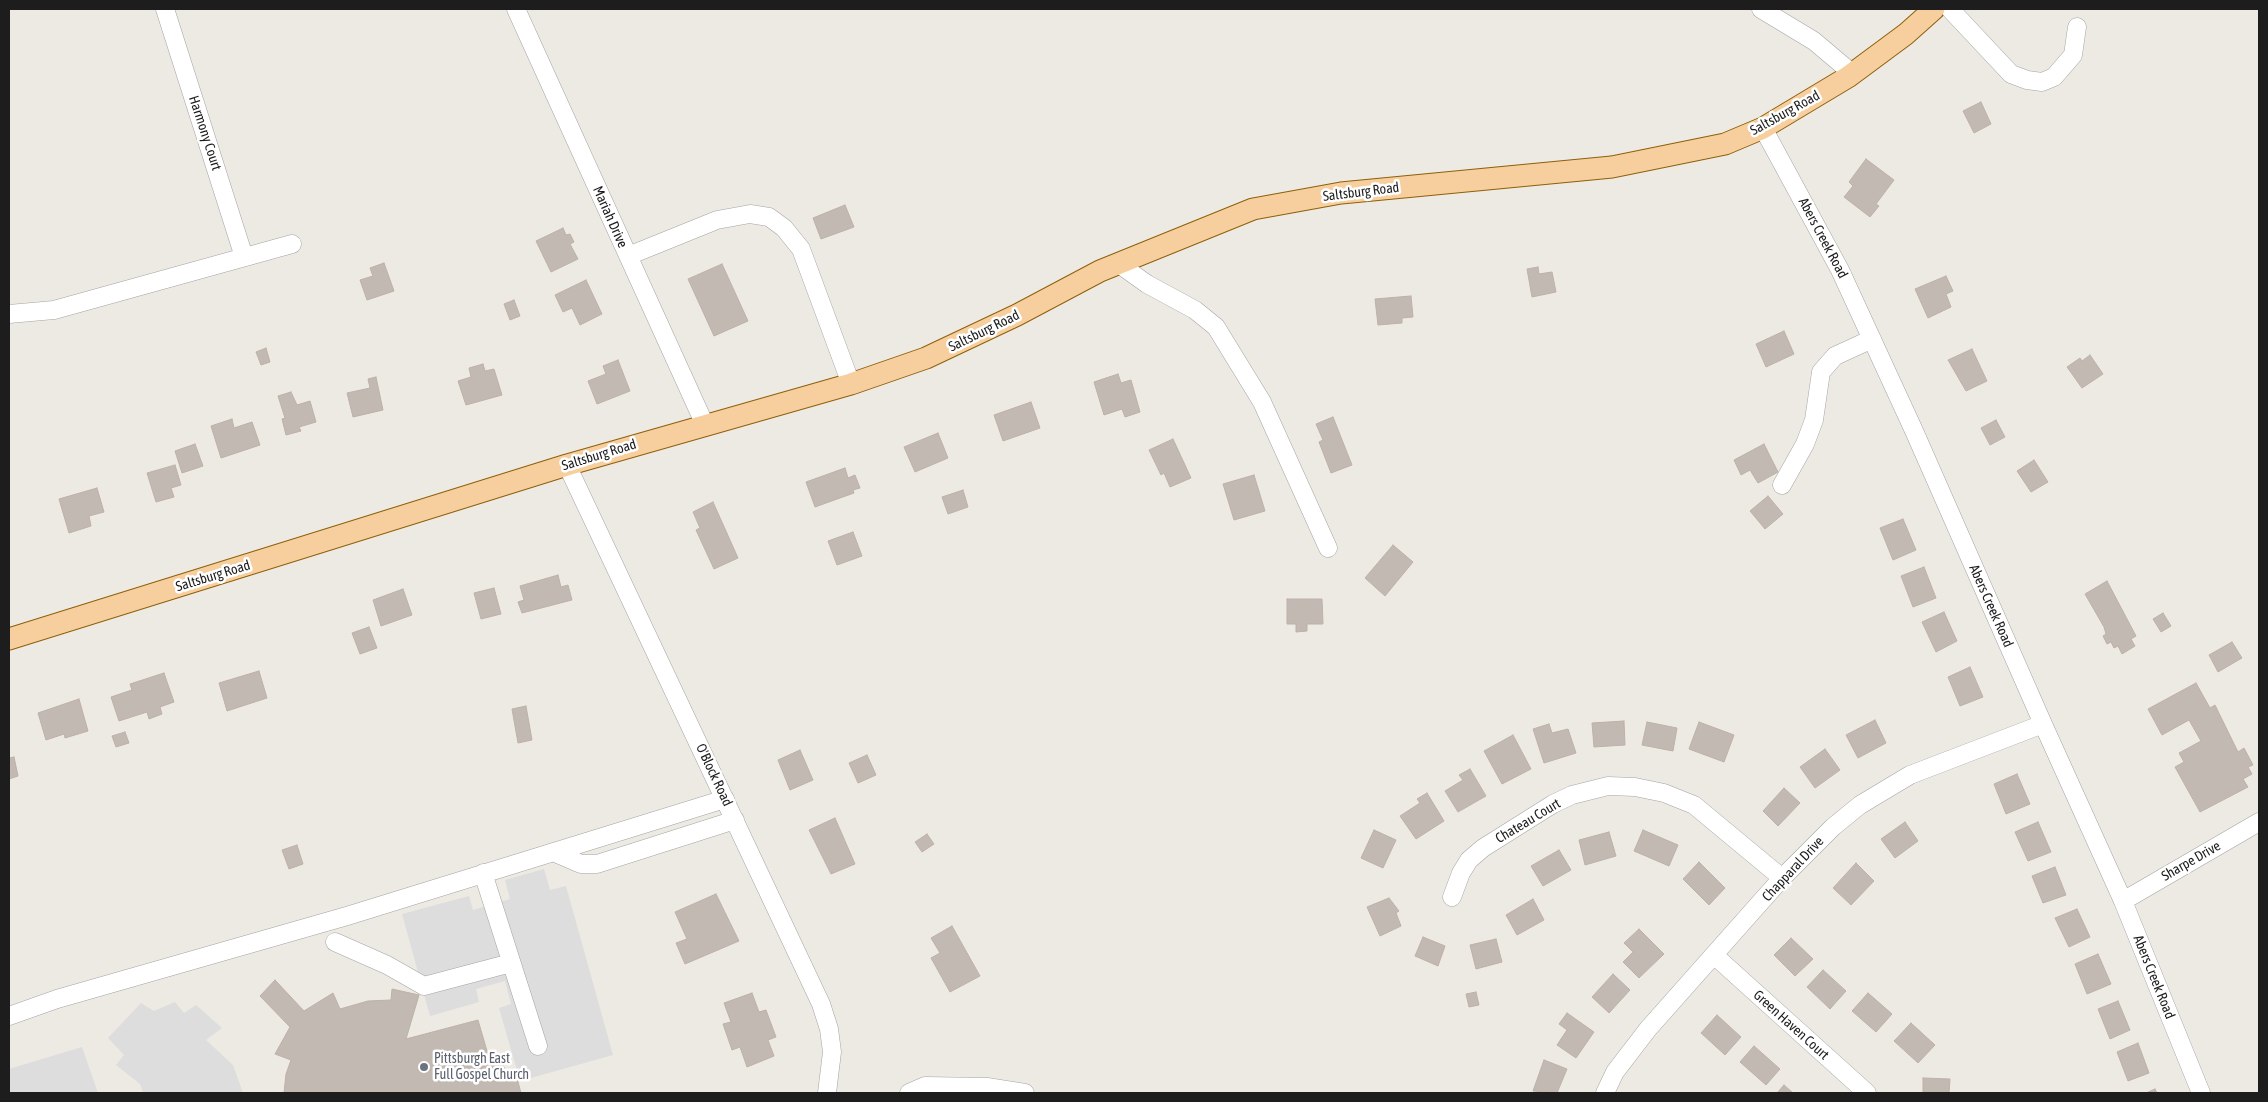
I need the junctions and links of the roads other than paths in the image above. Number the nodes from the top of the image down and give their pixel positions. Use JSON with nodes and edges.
{"nodes":[{"id":1,"x":165,"y":9,"type":"edge"},
{"id":2,"x":516,"y":9,"type":"edge"},
{"id":3,"x":1760,"y":9,"type":"edge"},
{"id":4,"x":1934,"y":9,"type":"edge"},
{"id":5,"x":1950,"y":9,"type":"edge"},
{"id":6,"x":2077,"y":27,"type":"dead end"},
{"id":7,"x":1852,"y":74,"type":"junction"},
{"id":8,"x":1764,"y":128,"type":"junction"},
{"id":9,"x":292,"y":244,"type":"dead end"},
{"id":10,"x":628,"y":256,"type":"junction"},
{"id":11,"x":244,"y":257,"type":"junction"},
{"id":12,"x":1118,"y":264,"type":"junction"},
{"id":13,"x":9,"y":314,"type":"edge"},
{"id":14,"x":1872,"y":339,"type":"junction"},
{"id":15,"x":851,"y":384,"type":"junction"},
{"id":16,"x":705,"y":425,"type":"junction"},
{"id":17,"x":567,"y":464,"type":"junction"},
{"id":18,"x":1782,"y":485,"type":"dead end"},
{"id":19,"x":1328,"y":548,"type":"dead end"},
{"id":20,"x":9,"y":639,"type":"edge"},
{"id":21,"x":2043,"y":724,"type":"junction"},
{"id":22,"x":725,"y":799,"type":"junction"},
{"id":23,"x":735,"y":820,"type":"junction"},
{"id":24,"x":2259,"y":822,"type":"edge"},
{"id":25,"x":553,"y":852,"type":"junction"},
{"id":26,"x":483,"y":873,"type":"junction"},
{"id":27,"x":1782,"y":878,"type":"junction"},
{"id":28,"x":1452,"y":897,"type":"dead end"},
{"id":29,"x":2123,"y":901,"type":"junction"},
{"id":30,"x":334,"y":942,"type":"dead end"},
{"id":31,"x":1715,"y":956,"type":"junction"},
{"id":32,"x":512,"y":963,"type":"junction"},
{"id":33,"x":9,"y":1016,"type":"edge"},
{"id":34,"x":538,"y":1046,"type":"dead end"},
{"id":35,"x":826,"y":1093,"type":"edge"},
{"id":36,"x":909,"y":1093,"type":"edge"},
{"id":37,"x":1025,"y":1093,"type":"edge"},
{"id":38,"x":1605,"y":1093,"type":"edge"},
{"id":39,"x":1867,"y":1093,"type":"edge"},
{"id":40,"x":2201,"y":1093,"type":"edge"}],
"edges":[{"from":1,"to":11,"type":"street","name":"Harmony Court"},
{"from":2,"to":10,"type":"street","name":"Mariah Drive"},
{"from":3,"to":7,"type":"street"},
{"from":4,"to":7,"type":"main road","name":"Saltsburg Road"},
{"from":5,"to":6,"type":"street"},
{"from":7,"to":8,"type":"main road","name":"Saltsburg Road"},
{"from":8,"to":12,"type":"main road","name":"Saltsburg Road"},
{"from":8,"to":14,"type":"street","name":"Abers Creek Road"},
{"from":9,"to":11,"type":"street"},
{"from":10,"to":15,"type":"street"},
{"from":10,"to":16,"type":"street","name":"Mariah Drive"},
{"from":11,"to":13,"type":"street"},
{"from":12,"to":15,"type":"main road","name":"Saltsburg Road"},
{"from":12,"to":19,"type":"street"},
{"from":14,"to":18,"type":"street"},
{"from":14,"to":21,"type":"street","name":"Abers Creek Road"},
{"from":15,"to":16,"type":"main road","name":"Saltsburg Road"},
{"from":16,"to":17,"type":"main road","name":"Saltsburg Road"},
{"from":17,"to":20,"type":"main road","name":"Saltsburg Road"},
{"from":17,"to":22,"type":"street","name":"O'Block Road"},
{"from":21,"to":27,"type":"street","name":"Chapparal Drive"},
{"from":21,"to":29,"type":"street","name":"Abers Creek Road"},
{"from":22,"to":23,"type":"street","name":"O'Block Road"},
{"from":22,"to":25,"type":"street"},
{"from":23,"to":25,"type":"street"},
{"from":23,"to":35,"type":"street","name":"O'Block Road"},
{"from":24,"to":29,"type":"street","name":"Sharpe Drive"},
{"from":25,"to":26,"type":"street"},
{"from":26,"to":32,"type":"street"},
{"from":26,"to":33,"type":"street"},
{"from":27,"to":28,"type":"street","name":"Chateau Court"},
{"from":27,"to":31,"type":"street","name":"Chapparal Drive"},
{"from":29,"to":40,"type":"street","name":"Abers Creek Road"},
{"from":30,"to":32,"type":"street"},
{"from":31,"to":38,"type":"street","name":"Chapparal Drive"},
{"from":31,"to":39,"type":"street","name":"Green Haven Court"},
{"from":32,"to":34,"type":"street"},
{"from":36,"to":37,"type":"street"}]}
